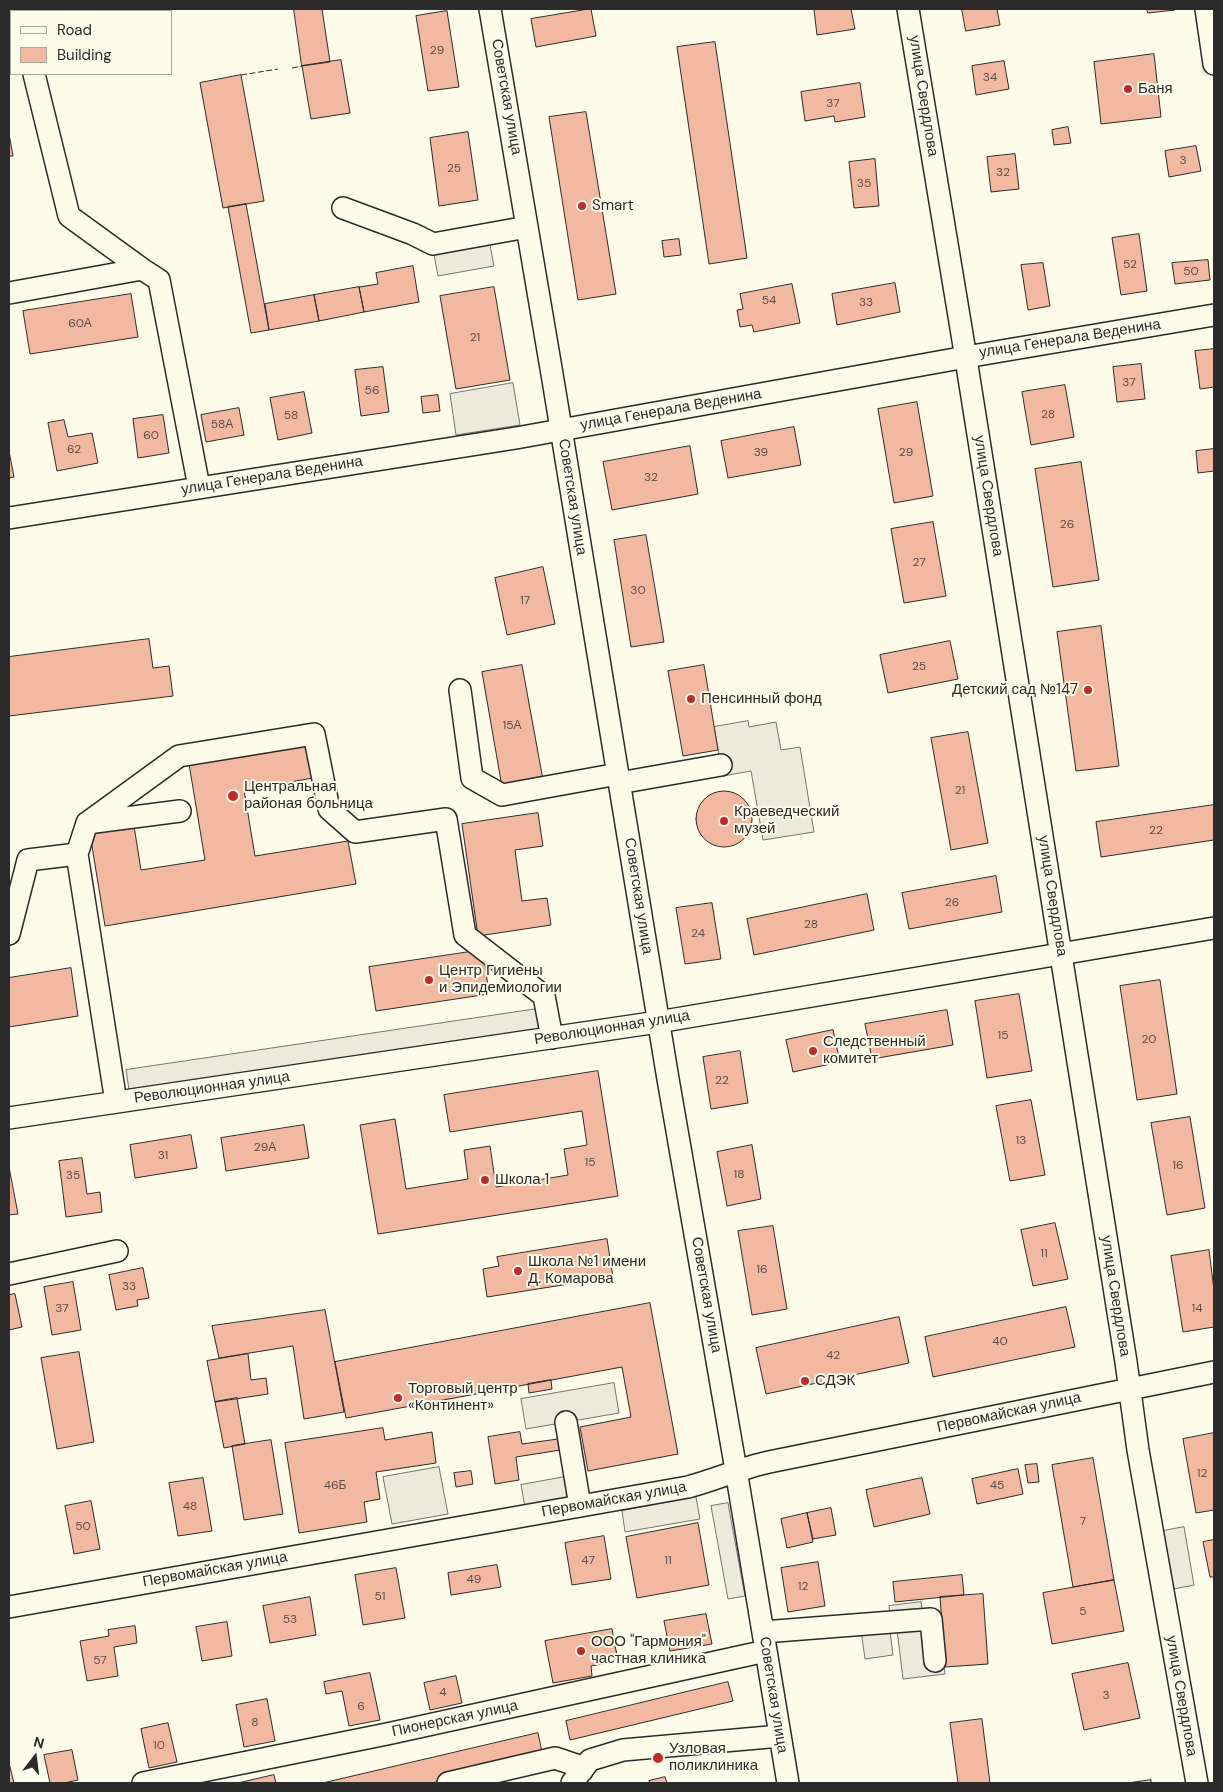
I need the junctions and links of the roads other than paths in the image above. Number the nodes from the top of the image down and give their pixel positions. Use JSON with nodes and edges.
{"nodes":[{"id":1,"x":490,"y":9,"type":"edge"},
{"id":2,"x":908,"y":9,"type":"edge"},
{"id":3,"x":1206,"y":9,"type":"edge"},
{"id":4,"x":1214,"y":64,"type":"edge"},
{"id":5,"x":34,"y":75,"type":"edge"},
{"id":6,"x":343,"y":208,"type":"dead end"},
{"id":7,"x":528,"y":227,"type":"junction"},
{"id":8,"x":142,"y":270,"type":"junction"},
{"id":9,"x":9,"y":293,"type":"edge"},
{"id":10,"x":1214,"y":315,"type":"edge"},
{"id":11,"x":966,"y":357,"type":"junction"},
{"id":12,"x":561,"y":430,"type":"junction"},
{"id":13,"x":199,"y":487,"type":"junction"},
{"id":14,"x":9,"y":518,"type":"edge"},
{"id":15,"x":460,"y":690,"type":"dead end"},
{"id":16,"x":721,"y":765,"type":"dead end"},
{"id":17,"x":619,"y":779,"type":"junction"},
{"id":18,"x":180,"y":811,"type":"dead end"},
{"id":19,"x":87,"y":823,"type":"junction"},
{"id":20,"x":77,"y":854,"type":"junction"},
{"id":21,"x":14,"y":890,"type":"edge"},
{"id":22,"x":1214,"y":928,"type":"edge"},
{"id":23,"x":9,"y":934,"type":"edge"},
{"id":24,"x":1061,"y":953,"type":"junction"},
{"id":25,"x":658,"y":1022,"type":"junction"},
{"id":26,"x":552,"y":1038,"type":"junction"},
{"id":27,"x":116,"y":1102,"type":"junction"},
{"id":28,"x":9,"y":1118,"type":"edge"},
{"id":29,"x":117,"y":1251,"type":"dead end"},
{"id":30,"x":9,"y":1274,"type":"edge"},
{"id":31,"x":1214,"y":1372,"type":"edge"},
{"id":32,"x":1130,"y":1388,"type":"junction"},
{"id":33,"x":566,"y":1422,"type":"dead end"},
{"id":34,"x":736,"y":1470,"type":"junction"},
{"id":35,"x":580,"y":1506,"type":"junction"},
{"id":36,"x":9,"y":1607,"type":"edge"},
{"id":37,"x":765,"y":1642,"type":"junction"},
{"id":38,"x":935,"y":1661,"type":"dead end"},
{"id":39,"x":780,"y":1736,"type":"junction"},
{"id":40,"x":577,"y":1777,"type":"edge"},
{"id":41,"x":167,"y":1781,"type":"edge"},
{"id":42,"x":143,"y":1783,"type":"edge"},
{"id":43,"x":448,"y":1783,"type":"edge"},
{"id":44,"x":788,"y":1783,"type":"edge"},
{"id":45,"x":1197,"y":1783,"type":"edge"}],
"edges":[{"from":1,"to":7,"type":"street","name":"Советская улица"},
{"from":2,"to":11,"type":"street","name":"улица Свердлова"},
{"from":3,"to":4,"type":"street"},
{"from":5,"to":8,"type":"street"},
{"from":6,"to":7,"type":"street"},
{"from":7,"to":12,"type":"street","name":"Советская улица"},
{"from":8,"to":9,"type":"street"},
{"from":8,"to":13,"type":"street"},
{"from":10,"to":11,"type":"street","name":"улица Генерала Веденина"},
{"from":11,"to":12,"type":"street","name":"улица Генерала Веденина"},
{"from":11,"to":24,"type":"street","name":"улица Свердлова"},
{"from":12,"to":13,"type":"street","name":"улица Генерала Веденина"},
{"from":12,"to":17,"type":"street","name":"Советская улица"},
{"from":13,"to":14,"type":"street","name":"улица Генерала Веденина"},
{"from":15,"to":17,"type":"street"},
{"from":16,"to":17,"type":"street"},
{"from":17,"to":25,"type":"street","name":"Советская улица"},
{"from":18,"to":19,"type":"street"},
{"from":19,"to":20,"type":"street"},
{"from":19,"to":26,"type":"street"},
{"from":20,"to":21,"type":"street"},
{"from":20,"to":27,"type":"street"},
{"from":21,"to":23,"type":"street"},
{"from":22,"to":24,"type":"street","name":"Революционная улица"},
{"from":24,"to":25,"type":"street","name":"Революционная улица"},
{"from":24,"to":32,"type":"street","name":"улица Свердлова"},
{"from":25,"to":26,"type":"street","name":"Революционная улица"},
{"from":25,"to":34,"type":"street","name":"Советская улица"},
{"from":26,"to":27,"type":"street","name":"Революционная улица"},
{"from":27,"to":28,"type":"street","name":"Революционная улица"},
{"from":29,"to":30,"type":"street"},
{"from":31,"to":32,"type":"street","name":"Первомайская улица"},
{"from":32,"to":34,"type":"street","name":"Первомайская улица"},
{"from":32,"to":45,"type":"street","name":"улица Свердлова"},
{"from":33,"to":35,"type":"street"},
{"from":34,"to":35,"type":"street","name":"Первомайская улица"},
{"from":34,"to":37,"type":"street","name":"Советская улица"},
{"from":35,"to":36,"type":"street","name":"Первомайская улица"},
{"from":37,"to":38,"type":"street","name":"Пионерская улица"},
{"from":37,"to":39,"type":"street","name":"Советская улица"},
{"from":37,"to":41,"type":"street","name":"Пионерская улица"},
{"from":39,"to":40,"type":"street"},
{"from":39,"to":44,"type":"street","name":"Советская улица"},
{"from":40,"to":43,"type":"street"},
{"from":41,"to":42,"type":"street","name":"Пионерская улица"}]}
